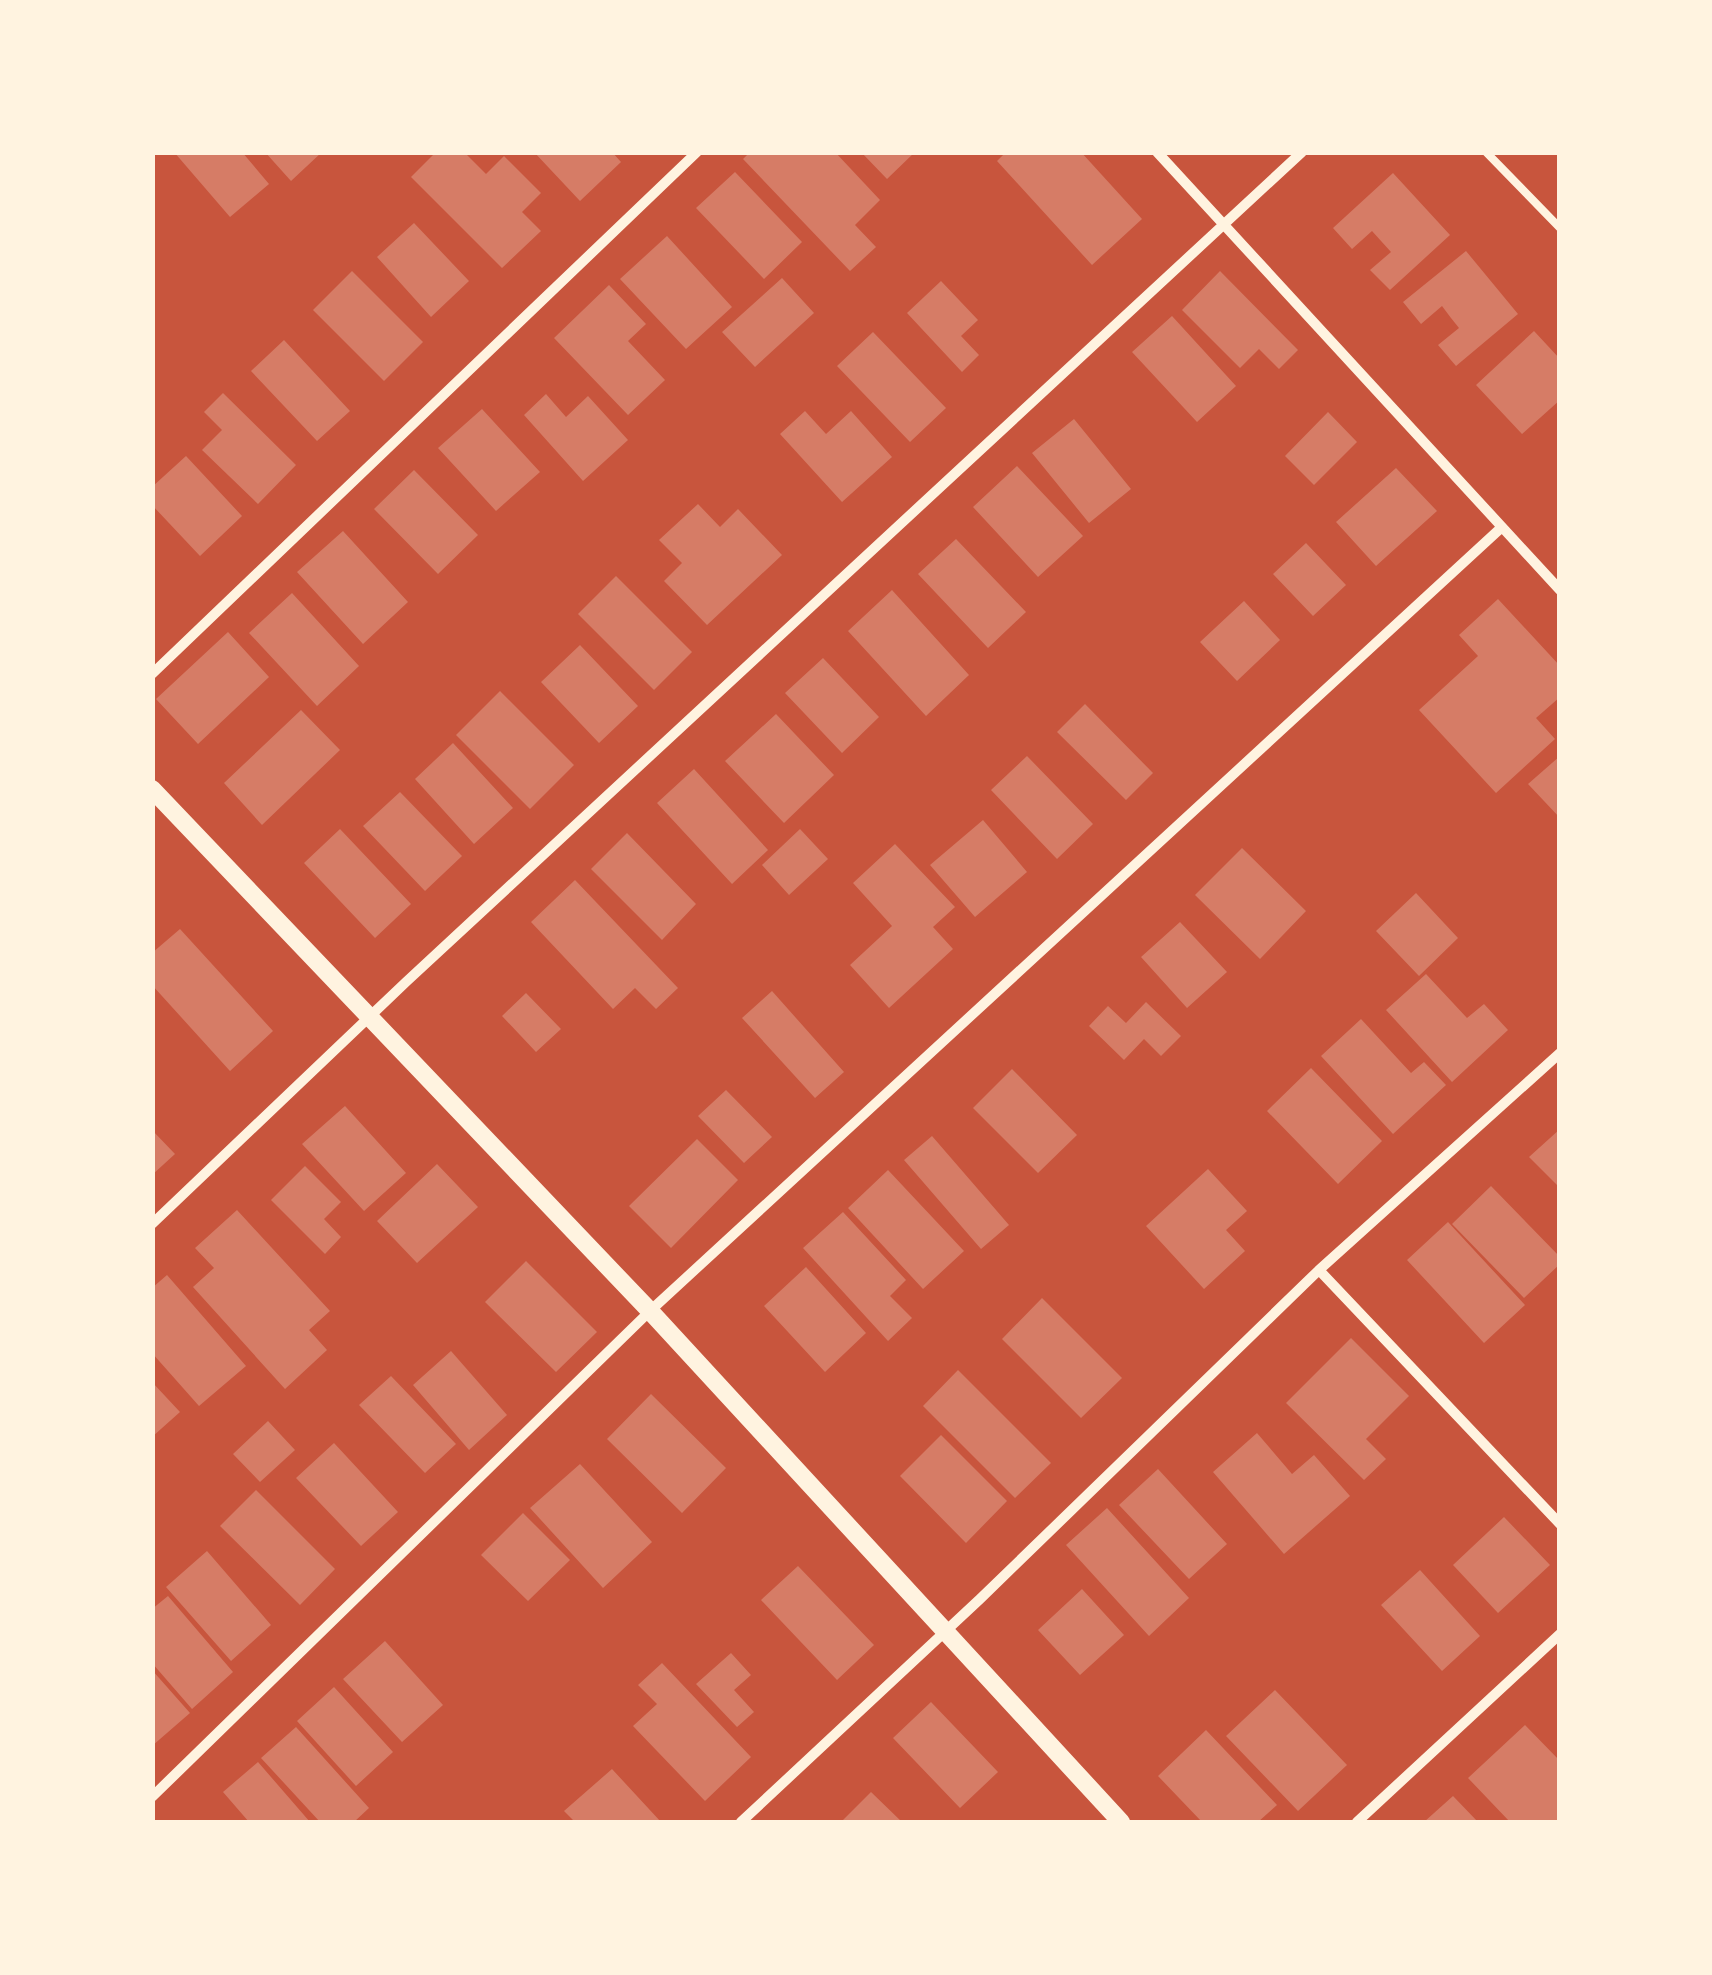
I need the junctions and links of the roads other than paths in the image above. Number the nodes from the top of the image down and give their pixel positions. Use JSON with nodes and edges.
{"nodes":[{"id":1,"x":697,"y":152,"type":"edge"},
{"id":2,"x":1157,"y":152,"type":"edge"},
{"id":3,"x":1302,"y":152,"type":"edge"},
{"id":4,"x":1486,"y":152,"type":"edge"},
{"id":5,"x":1224,"y":226,"type":"junction"},
{"id":6,"x":1560,"y":228,"type":"edge"},
{"id":7,"x":1502,"y":527,"type":"junction"},
{"id":8,"x":1560,"y":590,"type":"edge"},
{"id":9,"x":152,"y":674,"type":"edge"},
{"id":10,"x":152,"y":789,"type":"edge"},
{"id":11,"x":370,"y":1016,"type":"junction"},
{"id":12,"x":1560,"y":1052,"type":"edge"},
{"id":13,"x":152,"y":1224,"type":"edge"},
{"id":14,"x":1319,"y":1270,"type":"junction"},
{"id":15,"x":650,"y":1312,"type":"junction"},
{"id":16,"x":1560,"y":1524,"type":"edge"},
{"id":17,"x":946,"y":1631,"type":"junction"},
{"id":18,"x":1560,"y":1634,"type":"edge"},
{"id":19,"x":152,"y":1796,"type":"edge"},
{"id":20,"x":741,"y":1822,"type":"edge"},
{"id":21,"x":1121,"y":1822,"type":"edge"},
{"id":22,"x":1358,"y":1822,"type":"edge"}],
"edges":[{"from":1,"to":9,"type":"street"},
{"from":2,"to":5,"type":"street"},
{"from":3,"to":5,"type":"street"},
{"from":4,"to":6,"type":"lane"},
{"from":5,"to":7,"type":"street"},
{"from":5,"to":11,"type":"street"},
{"from":7,"to":8,"type":"street"},
{"from":7,"to":15,"type":"street"},
{"from":10,"to":11,"type":"street"},
{"from":11,"to":13,"type":"street"},
{"from":11,"to":15,"type":"street"},
{"from":12,"to":14,"type":"street"},
{"from":14,"to":16,"type":"street"},
{"from":14,"to":17,"type":"street"},
{"from":15,"to":17,"type":"street"},
{"from":15,"to":19,"type":"street"},
{"from":17,"to":20,"type":"street"},
{"from":17,"to":21,"type":"street"},
{"from":18,"to":22,"type":"street"}]}
